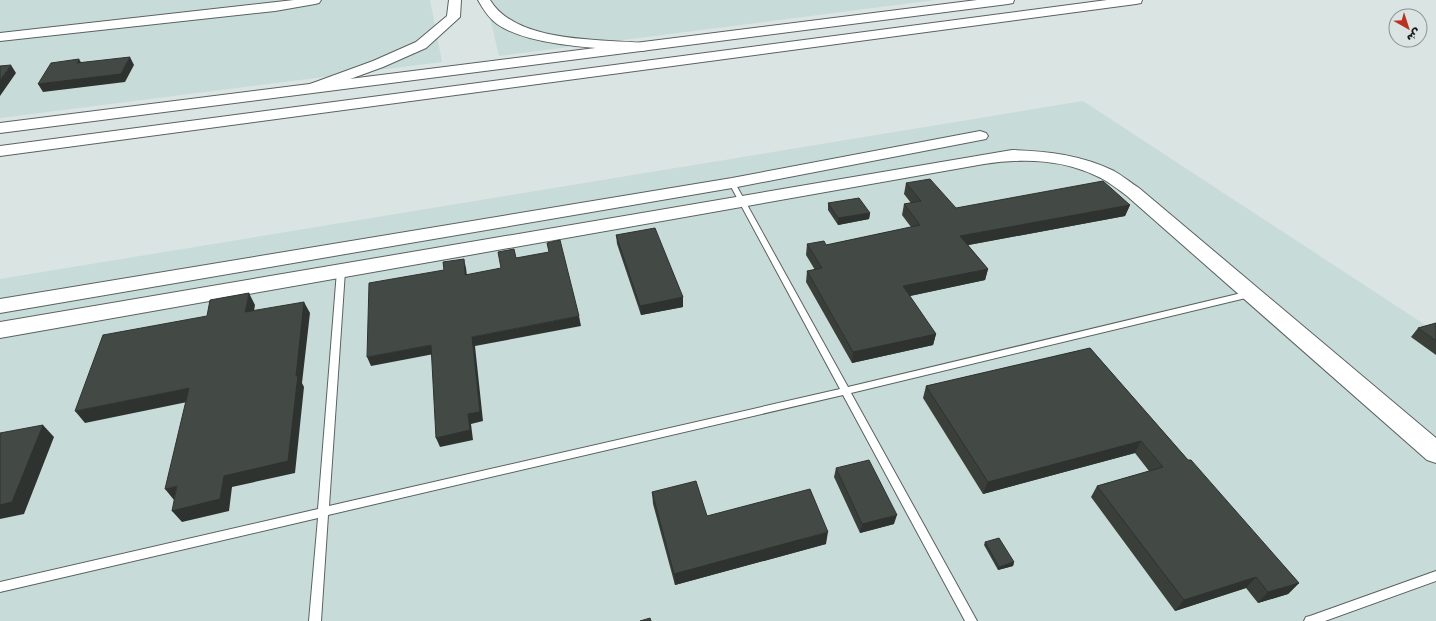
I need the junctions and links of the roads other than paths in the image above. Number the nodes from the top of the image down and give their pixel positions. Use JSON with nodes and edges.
{"nodes":[{"id":1,"x":249,"y":0,"type":"edge"},
{"id":2,"x":315,"y":0,"type":"edge"},
{"id":3,"x":455,"y":0,"type":"edge"},
{"id":4,"x":484,"y":0,"type":"edge"},
{"id":5,"x":1008,"y":0,"type":"edge"},
{"id":6,"x":1136,"y":0,"type":"edge"},
{"id":7,"x":0,"y":25,"type":"edge"},
{"id":8,"x":0,"y":37,"type":"edge"},
{"id":9,"x":642,"y":47,"type":"junction"},
{"id":10,"x":315,"y":87,"type":"junction"},
{"id":11,"x":0,"y":128,"type":"edge"},
{"id":12,"x":980,"y":136,"type":"dead end"},
{"id":13,"x":0,"y":151,"type":"edge"},
{"id":14,"x":732,"y":183,"type":"junction"},
{"id":15,"x":742,"y":201,"type":"junction"},
{"id":16,"x":341,"y":271,"type":"junction"},
{"id":17,"x":1250,"y":294,"type":"junction"},
{"id":18,"x":0,"y":306,"type":"edge"},
{"id":19,"x":0,"y":330,"type":"edge"},
{"id":20,"x":846,"y":392,"type":"junction"},
{"id":21,"x":1436,"y":453,"type":"edge"},
{"id":22,"x":323,"y":512,"type":"junction"},
{"id":23,"x":1436,"y":576,"type":"edge"},
{"id":24,"x":0,"y":587,"type":"edge"},
{"id":25,"x":316,"y":621,"type":"edge"},
{"id":26,"x":971,"y":621,"type":"edge"},
{"id":27,"x":1310,"y":621,"type":"edge"}],
"edges":[{"from":1,"to":7,"type":"street"},
{"from":2,"to":8,"type":"street"},
{"from":3,"to":10,"type":"main road"},
{"from":4,"to":9,"type":"main road"},
{"from":5,"to":9,"type":"main road"},
{"from":6,"to":13,"type":"main road"},
{"from":9,"to":10,"type":"main road"},
{"from":10,"to":11,"type":"main road"},
{"from":12,"to":14,"type":"street"},
{"from":14,"to":15,"type":"lane"},
{"from":14,"to":18,"type":"street"},
{"from":15,"to":16,"type":"street"},
{"from":15,"to":17,"type":"street"},
{"from":15,"to":20,"type":"lane"},
{"from":16,"to":19,"type":"street"},
{"from":16,"to":22,"type":"lane"},
{"from":17,"to":20,"type":"lane"},
{"from":17,"to":21,"type":"street"},
{"from":20,"to":22,"type":"lane"},
{"from":20,"to":26,"type":"lane"},
{"from":22,"to":24,"type":"lane"},
{"from":22,"to":25,"type":"lane"},
{"from":23,"to":27,"type":"lane"}]}
